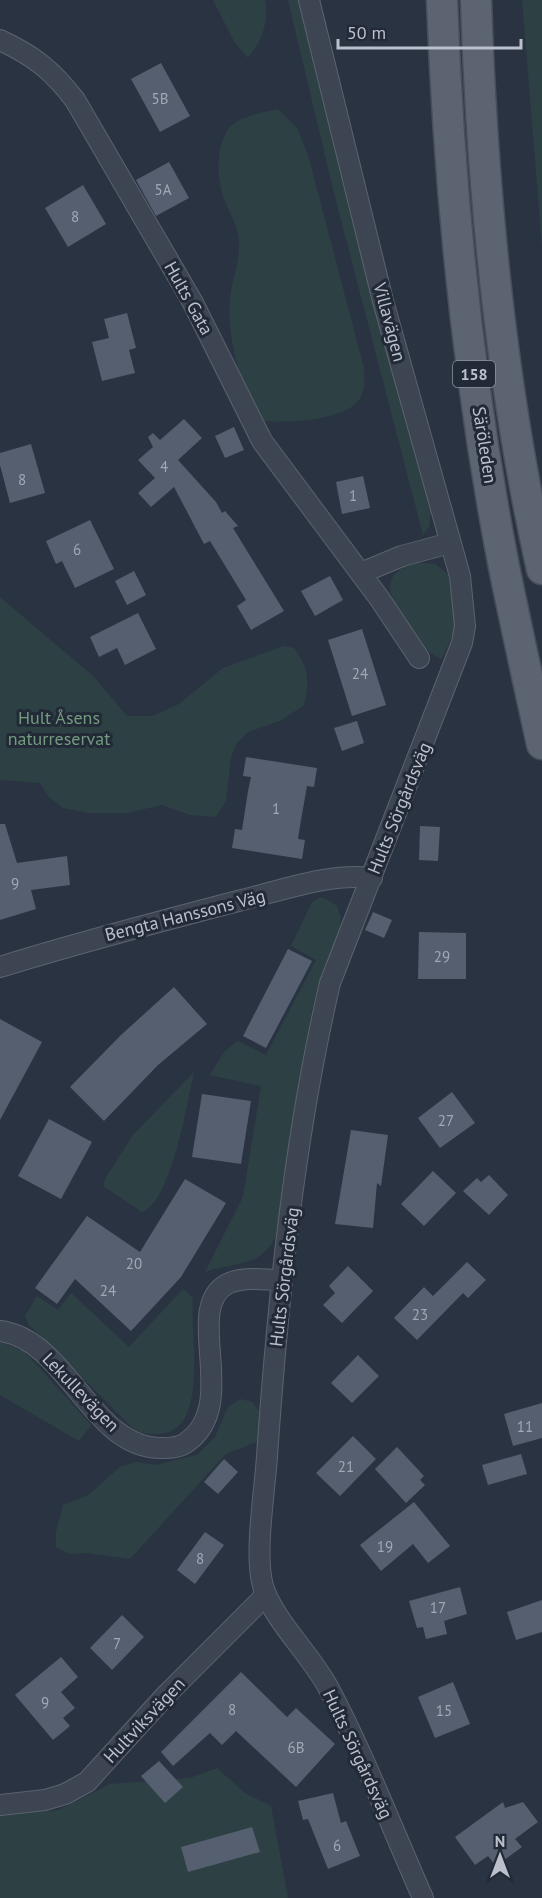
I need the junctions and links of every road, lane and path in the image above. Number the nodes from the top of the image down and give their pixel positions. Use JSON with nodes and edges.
{"nodes":[{"id":1,"x":309,"y":0,"type":"edge"},
{"id":2,"x":442,"y":0,"type":"edge"},
{"id":3,"x":476,"y":0,"type":"edge"},
{"id":4,"x":0,"y":40,"type":"edge"},
{"id":5,"x":450,"y":543,"type":"junction"},
{"id":6,"x":542,"y":569,"type":"edge"},
{"id":7,"x":361,"y":573,"type":"junction"},
{"id":8,"x":462,"y":643,"type":"joint"},
{"id":9,"x":418,"y":658,"type":"dead end"},
{"id":10,"x":542,"y":744,"type":"edge"},
{"id":11,"x":372,"y":878,"type":"junction"},
{"id":12,"x":0,"y":967,"type":"edge"},
{"id":13,"x":281,"y":1280,"type":"junction"},
{"id":14,"x":0,"y":1330,"type":"edge"},
{"id":15,"x":266,"y":1594,"type":"junction"},
{"id":16,"x":0,"y":1804,"type":"edge"},
{"id":17,"x":423,"y":1898,"type":"edge"}],
"edges":[{"from":1,"to":5,"type":"street","name":"Villavägen"},
{"from":2,"to":10,"type":"main road","name":"Säröleden","number":"158"},
{"from":3,"to":6,"type":"main road","name":"Säröleden","number":"158"},
{"from":4,"to":7,"type":"street","name":"Hults Gata"},
{"from":5,"to":7,"type":"street"},
{"from":5,"to":8,"type":"street","name":"Villavägen"},
{"from":7,"to":9,"type":"street","name":"Hults Gata"},
{"from":8,"to":11,"type":"street","name":"Hults Sörgårdsväg"},
{"from":11,"to":12,"type":"street","name":"Bengta Hanssons Väg"},
{"from":11,"to":13,"type":"street","name":"Hults Sörgårdsväg"},
{"from":13,"to":14,"type":"street","name":"Lekullevägen"},
{"from":13,"to":15,"type":"street","name":"Hults Sörgårdsväg"},
{"from":15,"to":16,"type":"street","name":"Hultviksvägen"},
{"from":15,"to":17,"type":"street","name":"Hults Sörgårdsväg"}]}
